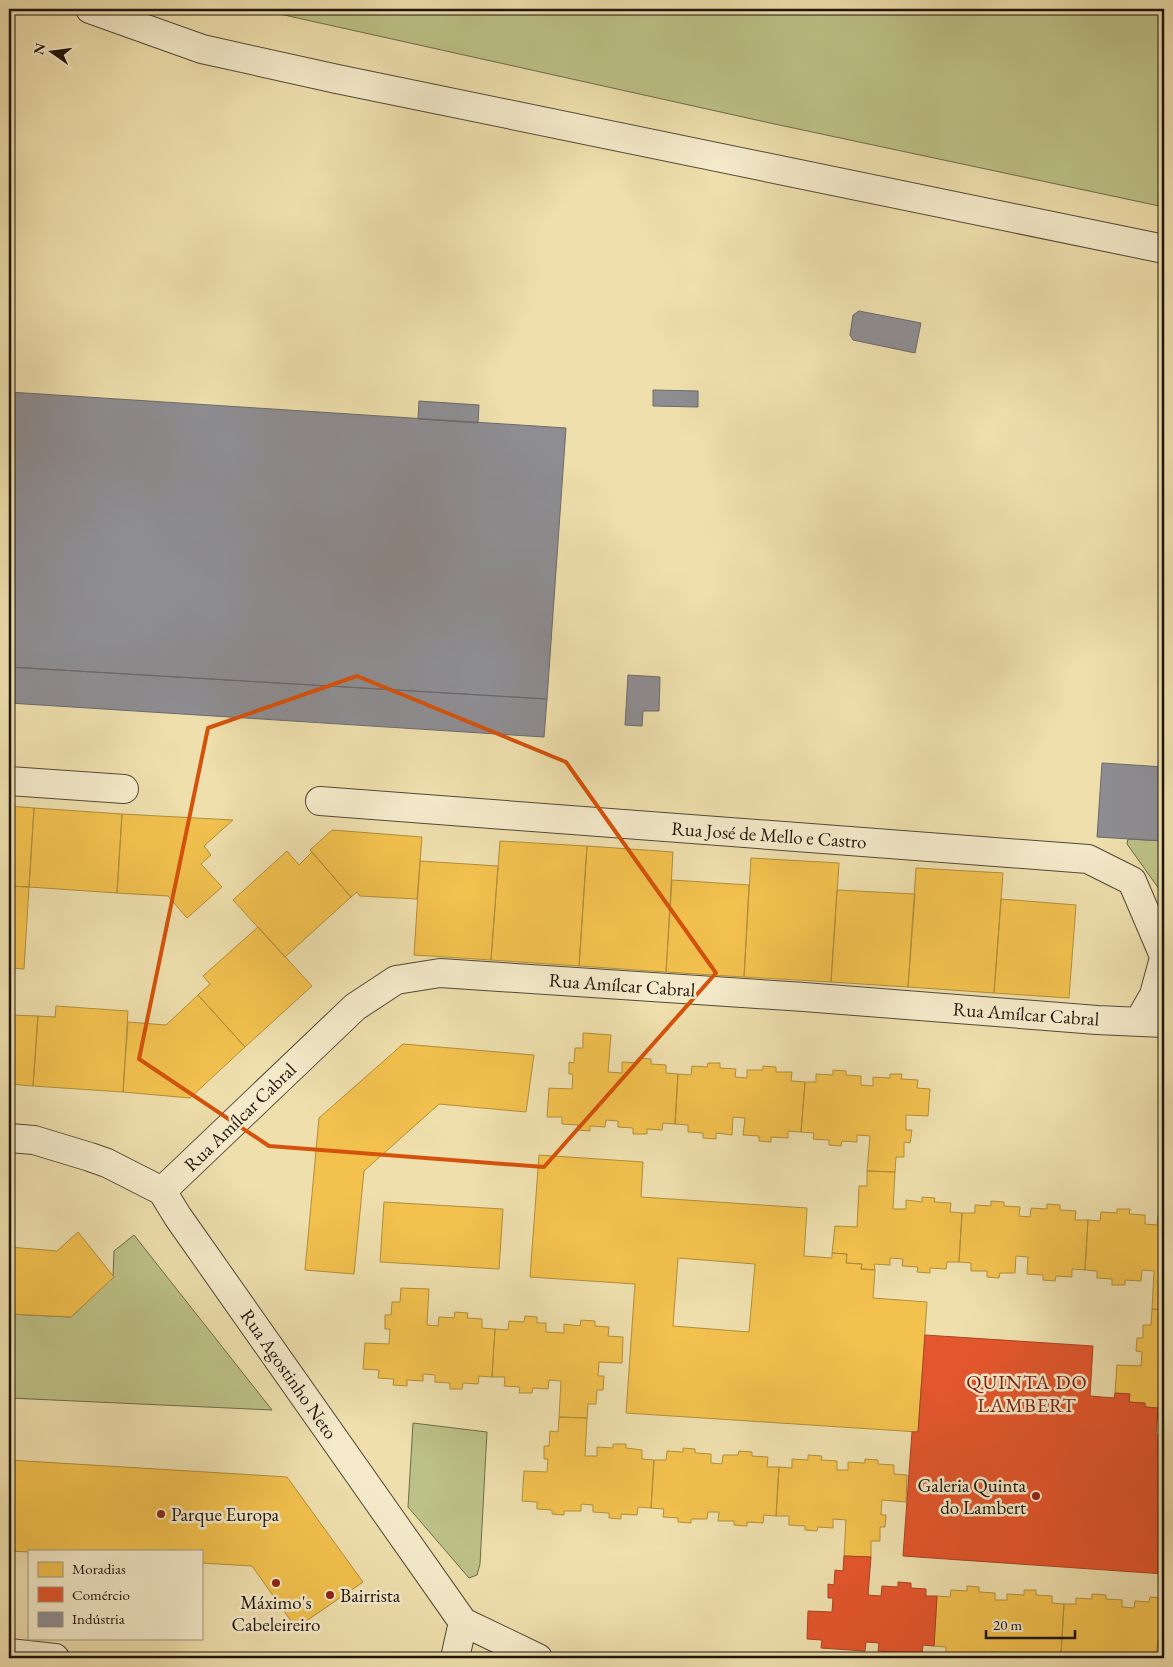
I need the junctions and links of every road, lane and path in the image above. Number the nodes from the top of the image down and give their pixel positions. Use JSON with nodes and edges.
{"nodes":[{"id":1,"x":90,"y":9,"type":"edge"},
{"id":2,"x":1164,"y":250,"type":"edge"},
{"id":3,"x":9,"y":781,"type":"edge"},
{"id":4,"x":124,"y":789,"type":"dead end"},
{"id":5,"x":320,"y":801,"type":"dead end"},
{"id":6,"x":1164,"y":957,"type":"edge"},
{"id":7,"x":1152,"y":1022,"type":"edge"},
{"id":8,"x":9,"y":1138,"type":"edge"},
{"id":9,"x":162,"y":1191,"type":"junction"},
{"id":10,"x":463,"y":1622,"type":"junction"},
{"id":11,"x":9,"y":1653,"type":"edge"},
{"id":12,"x":55,"y":1658,"type":"edge"},
{"id":13,"x":455,"y":1658,"type":"edge"},
{"id":14,"x":538,"y":1658,"type":"edge"}],
"edges":[{"from":1,"to":2,"type":"street"},
{"from":3,"to":4,"type":"street"},
{"from":5,"to":6,"type":"street","name":"Rua José de Mello e Castro"},
{"from":6,"to":7,"type":"street","name":"Rua José de Mello e Castro"},
{"from":7,"to":9,"type":"street","name":"Rua Amílcar Cabral"},
{"from":8,"to":9,"type":"street"},
{"from":9,"to":10,"type":"street","name":"Rua Agostinho Neto"},
{"from":10,"to":13,"type":"street"},
{"from":10,"to":14,"type":"street","name":"Rua Agostinho Neto"},
{"from":11,"to":12,"type":"street"}]}
